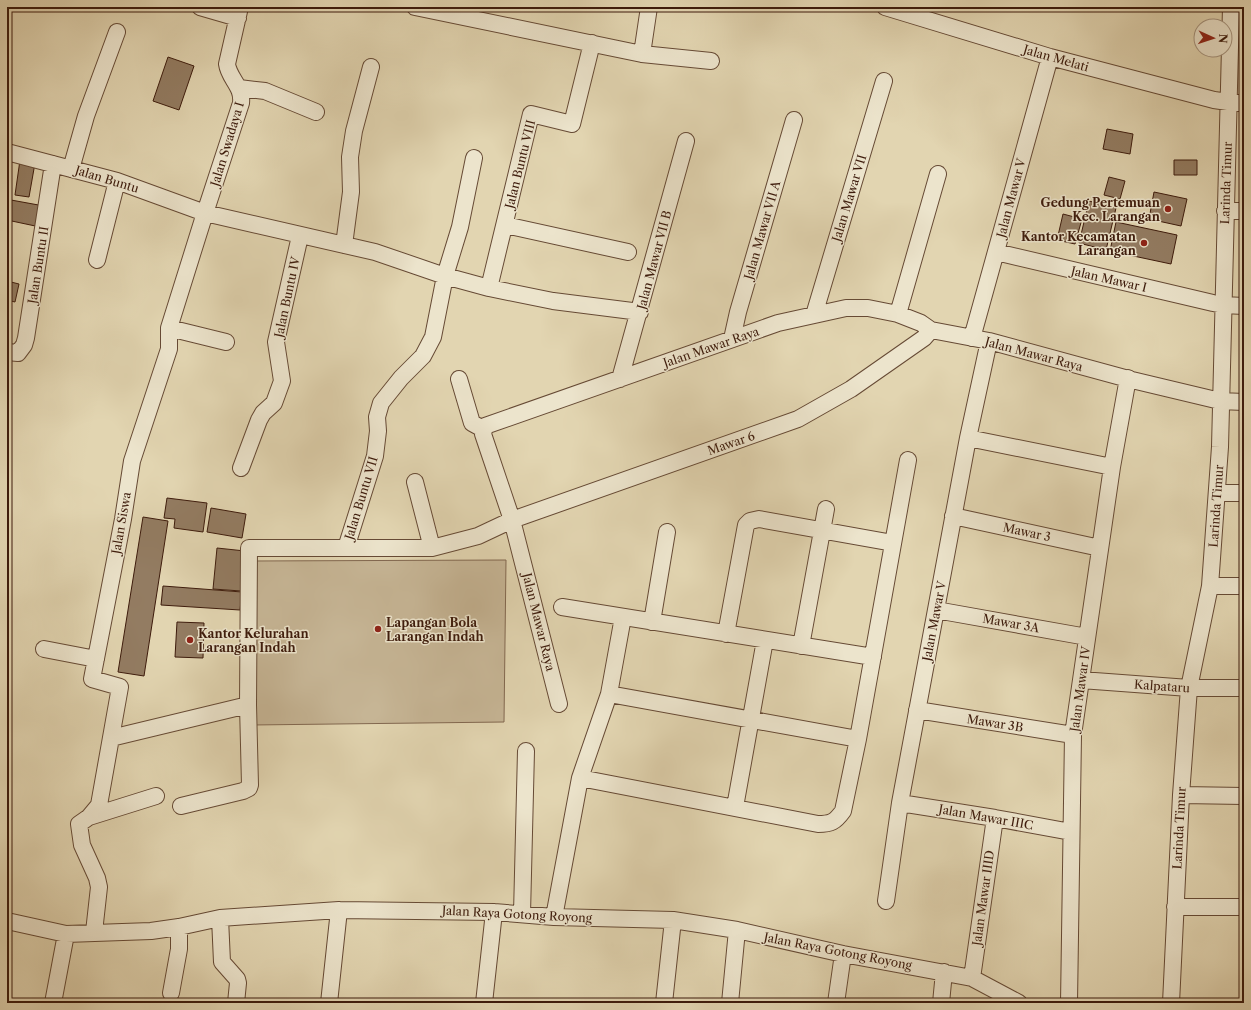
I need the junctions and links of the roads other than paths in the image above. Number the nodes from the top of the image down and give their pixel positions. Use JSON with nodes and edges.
{"nodes":[{"id":1,"x":200,"y":7,"type":"edge"},
{"id":2,"x":416,"y":7,"type":"edge"},
{"id":3,"x":649,"y":7,"type":"edge"},
{"id":4,"x":886,"y":7,"type":"edge"},
{"id":5,"x":1231,"y":7,"type":"edge"},
{"id":6,"x":239,"y":12,"type":"edge"},
{"id":7,"x":118,"y":32,"type":"dead end"},
{"id":8,"x":592,"y":43,"type":"junction"},
{"id":9,"x":642,"y":54,"type":"junction"},
{"id":10,"x":1050,"y":58,"type":"junction"},
{"id":11,"x":711,"y":62,"type":"dead end"},
{"id":12,"x":371,"y":67,"type":"dead end"},
{"id":13,"x":884,"y":81,"type":"dead end"},
{"id":14,"x":239,"y":88,"type":"junction"},
{"id":15,"x":1236,"y":103,"type":"edge"},
{"id":16,"x":316,"y":112,"type":"dead end"},
{"id":17,"x":794,"y":120,"type":"dead end"},
{"id":18,"x":686,"y":141,"type":"dead end"},
{"id":19,"x":7,"y":152,"type":"edge"},
{"id":20,"x":474,"y":158,"type":"dead end"},
{"id":21,"x":53,"y":164,"type":"junction"},
{"id":22,"x":72,"y":168,"type":"junction"},
{"id":23,"x":938,"y":174,"type":"dead end"},
{"id":24,"x":117,"y":180,"type":"junction"},
{"id":25,"x":1244,"y":210,"type":"edge"},
{"id":26,"x":1225,"y":211,"type":"junction"},
{"id":27,"x":205,"y":213,"type":"junction"},
{"id":28,"x":505,"y":225,"type":"junction"},
{"id":29,"x":300,"y":236,"type":"junction"},
{"id":30,"x":344,"y":245,"type":"junction"},
{"id":31,"x":628,"y":252,"type":"dead end"},
{"id":32,"x":996,"y":252,"type":"junction"},
{"id":33,"x":97,"y":260,"type":"dead end"},
{"id":34,"x":445,"y":276,"type":"junction"},
{"id":35,"x":489,"y":288,"type":"junction"},
{"id":36,"x":1223,"y":305,"type":"junction"},
{"id":37,"x":1244,"y":306,"type":"edge"},
{"id":38,"x":640,"y":312,"type":"junction"},
{"id":39,"x":898,"y":314,"type":"junction"},
{"id":40,"x":814,"y":315,"type":"junction"},
{"id":41,"x":169,"y":328,"type":"junction"},
{"id":42,"x":931,"y":330,"type":"junction"},
{"id":43,"x":972,"y":338,"type":"junction"},
{"id":44,"x":732,"y":339,"type":"junction"},
{"id":45,"x":989,"y":341,"type":"junction"},
{"id":46,"x":226,"y":342,"type":"dead end"},
{"id":47,"x":7,"y":352,"type":"edge"},
{"id":48,"x":1128,"y":378,"type":"junction"},
{"id":49,"x":459,"y":379,"type":"dead end"},
{"id":50,"x":620,"y":379,"type":"junction"},
{"id":51,"x":1220,"y":401,"type":"junction"},
{"id":52,"x":1244,"y":402,"type":"edge"},
{"id":53,"x":483,"y":429,"type":"junction"},
{"id":54,"x":968,"y":438,"type":"junction"},
{"id":55,"x":908,"y":460,"type":"dead end"},
{"id":56,"x":1112,"y":467,"type":"junction"},
{"id":57,"x":241,"y":468,"type":"dead end"},
{"id":58,"x":415,"y":482,"type":"dead end"},
{"id":59,"x":1217,"y":493,"type":"junction"},
{"id":60,"x":1244,"y":493,"type":"edge"},
{"id":61,"x":826,"y":509,"type":"dead end"},
{"id":62,"x":954,"y":516,"type":"junction"},
{"id":63,"x":512,"y":520,"type":"junction"},
{"id":64,"x":821,"y":530,"type":"junction"},
{"id":65,"x":667,"y":532,"type":"dead end"},
{"id":66,"x":893,"y":543,"type":"junction"},
{"id":67,"x":346,"y":548,"type":"junction"},
{"id":68,"x":432,"y":548,"type":"junction"},
{"id":69,"x":1100,"y":548,"type":"junction"},
{"id":70,"x":1210,"y":586,"type":"junction"},
{"id":71,"x":1244,"y":586,"type":"edge"},
{"id":72,"x":562,"y":607,"type":"dead end"},
{"id":73,"x":936,"y":610,"type":"junction"},
{"id":74,"x":623,"y":617,"type":"junction"},
{"id":75,"x":652,"y":622,"type":"junction"},
{"id":76,"x":726,"y":634,"type":"junction"},
{"id":77,"x":1087,"y":636,"type":"junction"},
{"id":78,"x":765,"y":640,"type":"junction"},
{"id":79,"x":801,"y":646,"type":"junction"},
{"id":80,"x":44,"y":649,"type":"dead end"},
{"id":81,"x":873,"y":657,"type":"junction"},
{"id":82,"x":96,"y":659,"type":"junction"},
{"id":83,"x":1081,"y":680,"type":"junction"},
{"id":84,"x":1189,"y":688,"type":"junction"},
{"id":85,"x":1244,"y":688,"type":"edge"},
{"id":86,"x":609,"y":694,"type":"junction"},
{"id":87,"x":559,"y":704,"type":"dead end"},
{"id":88,"x":248,"y":706,"type":"junction"},
{"id":89,"x":917,"y":710,"type":"junction"},
{"id":90,"x":751,"y":719,"type":"junction"},
{"id":91,"x":1073,"y":735,"type":"junction"},
{"id":92,"x":111,"y":738,"type":"junction"},
{"id":93,"x":858,"y":739,"type":"junction"},
{"id":94,"x":526,"y":751,"type":"dead end"},
{"id":95,"x":580,"y":778,"type":"junction"},
{"id":96,"x":1181,"y":795,"type":"junction"},
{"id":97,"x":156,"y":796,"type":"dead end"},
{"id":98,"x":1244,"y":796,"type":"edge"},
{"id":99,"x":900,"y":803,"type":"junction"},
{"id":100,"x":181,"y":806,"type":"dead end"},
{"id":101,"x":735,"y":807,"type":"junction"},
{"id":102,"x":89,"y":817,"type":"junction"},
{"id":103,"x":995,"y":818,"type":"junction"},
{"id":104,"x":1072,"y":832,"type":"junction"},
{"id":105,"x":886,"y":902,"type":"dead end"},
{"id":106,"x":1175,"y":907,"type":"junction"},
{"id":107,"x":1244,"y":907,"type":"edge"},
{"id":108,"x":339,"y":910,"type":"junction"},
{"id":109,"x":494,"y":912,"type":"junction"},
{"id":110,"x":522,"y":914,"type":"junction"},
{"id":111,"x":554,"y":917,"type":"junction"},
{"id":112,"x":220,"y":918,"type":"junction"},
{"id":113,"x":673,"y":920,"type":"junction"},
{"id":114,"x":7,"y":921,"type":"edge"},
{"id":115,"x":179,"y":928,"type":"junction"},
{"id":116,"x":737,"y":930,"type":"junction"},
{"id":117,"x":94,"y":932,"type":"junction"},
{"id":118,"x":66,"y":934,"type":"junction"},
{"id":119,"x":843,"y":954,"type":"junction"},
{"id":120,"x":944,"y":972,"type":"junction"},
{"id":121,"x":972,"y":978,"type":"junction"},
{"id":122,"x":171,"y":993,"type":"dead end"},
{"id":123,"x":53,"y":1003,"type":"edge"},
{"id":124,"x":236,"y":1003,"type":"edge"},
{"id":125,"x":329,"y":1003,"type":"edge"},
{"id":126,"x":484,"y":1003,"type":"edge"},
{"id":127,"x":664,"y":1003,"type":"edge"},
{"id":128,"x":730,"y":1003,"type":"edge"},
{"id":129,"x":836,"y":1003,"type":"edge"},
{"id":130,"x":941,"y":1003,"type":"edge"},
{"id":131,"x":1019,"y":1003,"type":"edge"},
{"id":132,"x":1069,"y":1003,"type":"edge"},
{"id":133,"x":1170,"y":1003,"type":"edge"}],
"edges":[{"from":1,"to":6,"type":"street"},
{"from":2,"to":8,"type":"street"},
{"from":3,"to":9,"type":"street"},
{"from":4,"to":10,"type":"street","name":"Jalan Melati"},
{"from":5,"to":15,"type":"street","name":"Larinda Timur"},
{"from":6,"to":14,"type":"street","name":"Jalan Swadaya I"},
{"from":7,"to":22,"type":"street"},
{"from":8,"to":9,"type":"street"},
{"from":8,"to":28,"type":"street","name":"Jalan Buntu VIII"},
{"from":9,"to":11,"type":"street"},
{"from":10,"to":15,"type":"street","name":"Jalan Melati"},
{"from":10,"to":32,"type":"street","name":"Jalan Mawar V"},
{"from":12,"to":30,"type":"street"},
{"from":13,"to":40,"type":"street","name":"Jalan Mawar VII"},
{"from":14,"to":16,"type":"street"},
{"from":14,"to":27,"type":"street","name":"Jalan Swadaya I"},
{"from":15,"to":26,"type":"street","name":"Larinda Timur"},
{"from":17,"to":44,"type":"street","name":"Jalan Mawar VII A"},
{"from":18,"to":38,"type":"street","name":"Jalan Mawar VII B"},
{"from":19,"to":21,"type":"street","name":"Jalan Buntu"},
{"from":20,"to":34,"type":"street","name":"Jalan Buntu VII"},
{"from":21,"to":22,"type":"street","name":"Jalan Buntu"},
{"from":21,"to":47,"type":"street","name":"Jalan Buntu II"},
{"from":22,"to":24,"type":"street","name":"Jalan Buntu"},
{"from":23,"to":39,"type":"street"},
{"from":24,"to":27,"type":"street","name":"Jalan Buntu"},
{"from":24,"to":33,"type":"street"},
{"from":25,"to":26,"type":"street"},
{"from":26,"to":36,"type":"street","name":"Larinda Timur"},
{"from":27,"to":29,"type":"street","name":"Jalan Buntu"},
{"from":27,"to":41,"type":"street","name":"Jalan Siswa"},
{"from":28,"to":31,"type":"street"},
{"from":28,"to":35,"type":"street","name":"Jalan Buntu VIII"},
{"from":29,"to":30,"type":"street","name":"Jalan Buntu"},
{"from":29,"to":57,"type":"street","name":"Jalan Buntu IV"},
{"from":30,"to":34,"type":"street","name":"Jalan Buntu"},
{"from":32,"to":36,"type":"street","name":"Jalan Mawar I"},
{"from":32,"to":43,"type":"street","name":"Jalan Mawar V"},
{"from":34,"to":35,"type":"street","name":"Jalan Buntu"},
{"from":34,"to":67,"type":"street","name":"Jalan Buntu VII"},
{"from":35,"to":38,"type":"street","name":"Jalan Buntu"},
{"from":36,"to":37,"type":"street","name":"Jalan Mawar I"},
{"from":36,"to":51,"type":"street","name":"Larinda Timur"},
{"from":38,"to":50,"type":"street","name":"Jalan Mawar VII B"},
{"from":39,"to":40,"type":"street","name":"Jalan Mawar Raya"},
{"from":39,"to":42,"type":"street","name":"Jalan Mawar Raya"},
{"from":40,"to":44,"type":"street","name":"Jalan Mawar Raya"},
{"from":41,"to":46,"type":"street"},
{"from":41,"to":82,"type":"street","name":"Jalan Siswa"},
{"from":42,"to":43,"type":"street","name":"Jalan Mawar Raya"},
{"from":42,"to":63,"type":"street","name":"Mawar 6"},
{"from":43,"to":45,"type":"street","name":"Jalan Mawar Raya"},
{"from":44,"to":50,"type":"street","name":"Jalan Mawar Raya"},
{"from":45,"to":48,"type":"street","name":"Jalan Mawar Raya"},
{"from":45,"to":54,"type":"street","name":"Jalan Mawar V"},
{"from":48,"to":51,"type":"street","name":"Jalan Mawar Raya"},
{"from":48,"to":56,"type":"street","name":"Jalan Mawar IV"},
{"from":49,"to":53,"type":"street"},
{"from":50,"to":53,"type":"street","name":"Jalan Mawar Raya"},
{"from":51,"to":52,"type":"street","name":"Jalan Mawar Raya"},
{"from":51,"to":59,"type":"street","name":"Larinda Timur"},
{"from":53,"to":63,"type":"street","name":"Jalan Mawar Raya"},
{"from":54,"to":56,"type":"street"},
{"from":54,"to":62,"type":"street","name":"Jalan Mawar V"},
{"from":55,"to":66,"type":"street"},
{"from":56,"to":69,"type":"street","name":"Jalan Mawar IV"},
{"from":58,"to":68,"type":"street"},
{"from":59,"to":60,"type":"street"},
{"from":59,"to":70,"type":"street","name":"Larinda Timur"},
{"from":61,"to":64,"type":"street"},
{"from":62,"to":69,"type":"street","name":"Mawar 3"},
{"from":62,"to":73,"type":"street","name":"Jalan Mawar V"},
{"from":63,"to":68,"type":"street","name":"Mawar 6"},
{"from":63,"to":87,"type":"street","name":"Jalan Mawar Raya"},
{"from":64,"to":66,"type":"street"},
{"from":64,"to":76,"type":"street"},
{"from":64,"to":79,"type":"street"},
{"from":65,"to":75,"type":"street"},
{"from":66,"to":81,"type":"street"},
{"from":67,"to":68,"type":"street","name":"Mawar 6"},
{"from":67,"to":88,"type":"street","name":"Mawar 6"},
{"from":69,"to":77,"type":"street","name":"Jalan Mawar IV"},
{"from":70,"to":71,"type":"street"},
{"from":70,"to":84,"type":"street","name":"Larinda Timur"},
{"from":72,"to":74,"type":"street"},
{"from":73,"to":77,"type":"street","name":"Mawar 3A"},
{"from":73,"to":89,"type":"street","name":"Jalan Mawar V"},
{"from":74,"to":75,"type":"street"},
{"from":74,"to":86,"type":"street"},
{"from":75,"to":76,"type":"street"},
{"from":76,"to":78,"type":"street"},
{"from":77,"to":83,"type":"street","name":"Jalan Mawar IV"},
{"from":78,"to":79,"type":"street"},
{"from":78,"to":90,"type":"street"},
{"from":79,"to":81,"type":"street"},
{"from":80,"to":82,"type":"street"},
{"from":81,"to":93,"type":"street"},
{"from":82,"to":92,"type":"street","name":"Jalan Siswa"},
{"from":83,"to":84,"type":"street","name":"Kalpataru"},
{"from":83,"to":91,"type":"street","name":"Jalan Mawar IV"},
{"from":84,"to":85,"type":"street","name":"Kalpataru"},
{"from":84,"to":96,"type":"street","name":"Larinda Timur"},
{"from":86,"to":90,"type":"street"},
{"from":86,"to":95,"type":"street"},
{"from":88,"to":92,"type":"street"},
{"from":88,"to":100,"type":"street"},
{"from":89,"to":91,"type":"street","name":"Mawar 3B"},
{"from":89,"to":99,"type":"street","name":"Jalan Mawar V"},
{"from":90,"to":93,"type":"street"},
{"from":90,"to":101,"type":"street"},
{"from":91,"to":104,"type":"street","name":"Jalan Mawar IV"},
{"from":92,"to":102,"type":"street","name":"Jalan Siswa"},
{"from":93,"to":101,"type":"street"},
{"from":94,"to":110,"type":"street"},
{"from":95,"to":101,"type":"street"},
{"from":95,"to":111,"type":"street"},
{"from":96,"to":98,"type":"street"},
{"from":96,"to":106,"type":"street","name":"Larinda Timur"},
{"from":97,"to":102,"type":"street"},
{"from":99,"to":103,"type":"street","name":"Jalan Mawar IIIC"},
{"from":99,"to":105,"type":"street","name":"Jalan Mawar V"},
{"from":102,"to":117,"type":"street","name":"Jalan Siswa"},
{"from":103,"to":104,"type":"street","name":"Jalan Mawar IIIC"},
{"from":103,"to":121,"type":"street","name":"Jalan Mawar IIID"},
{"from":104,"to":132,"type":"street","name":"Jalan Mawar IV"},
{"from":106,"to":107,"type":"street"},
{"from":106,"to":133,"type":"street","name":"Larinda Timur"},
{"from":108,"to":109,"type":"street","name":"Jalan Raya Gotong Royong"},
{"from":108,"to":112,"type":"street","name":"Jalan Raya Gotong Royong"},
{"from":108,"to":125,"type":"street"},
{"from":109,"to":110,"type":"street","name":"Jalan Raya Gotong Royong"},
{"from":109,"to":126,"type":"street"},
{"from":110,"to":111,"type":"street","name":"Jalan Raya Gotong Royong"},
{"from":111,"to":113,"type":"street","name":"Jalan Raya Gotong Royong"},
{"from":112,"to":115,"type":"street","name":"Jalan Raya Gotong Royong"},
{"from":112,"to":124,"type":"street"},
{"from":113,"to":116,"type":"street","name":"Jalan Raya Gotong Royong"},
{"from":113,"to":127,"type":"street"},
{"from":114,"to":118,"type":"street","name":"Jalan Raya Gotong Royong"},
{"from":115,"to":117,"type":"street","name":"Jalan Raya Gotong Royong"},
{"from":115,"to":122,"type":"street"},
{"from":116,"to":119,"type":"street","name":"Jalan Raya Gotong Royong"},
{"from":116,"to":128,"type":"street"},
{"from":117,"to":118,"type":"street","name":"Jalan Raya Gotong Royong"},
{"from":118,"to":123,"type":"street"},
{"from":119,"to":120,"type":"street","name":"Jalan Raya Gotong Royong"},
{"from":119,"to":129,"type":"street"},
{"from":120,"to":121,"type":"street","name":"Jalan Raya Gotong Royong"},
{"from":120,"to":130,"type":"street"},
{"from":121,"to":131,"type":"street","name":"Jalan Raya Gotong Royong"}]}
